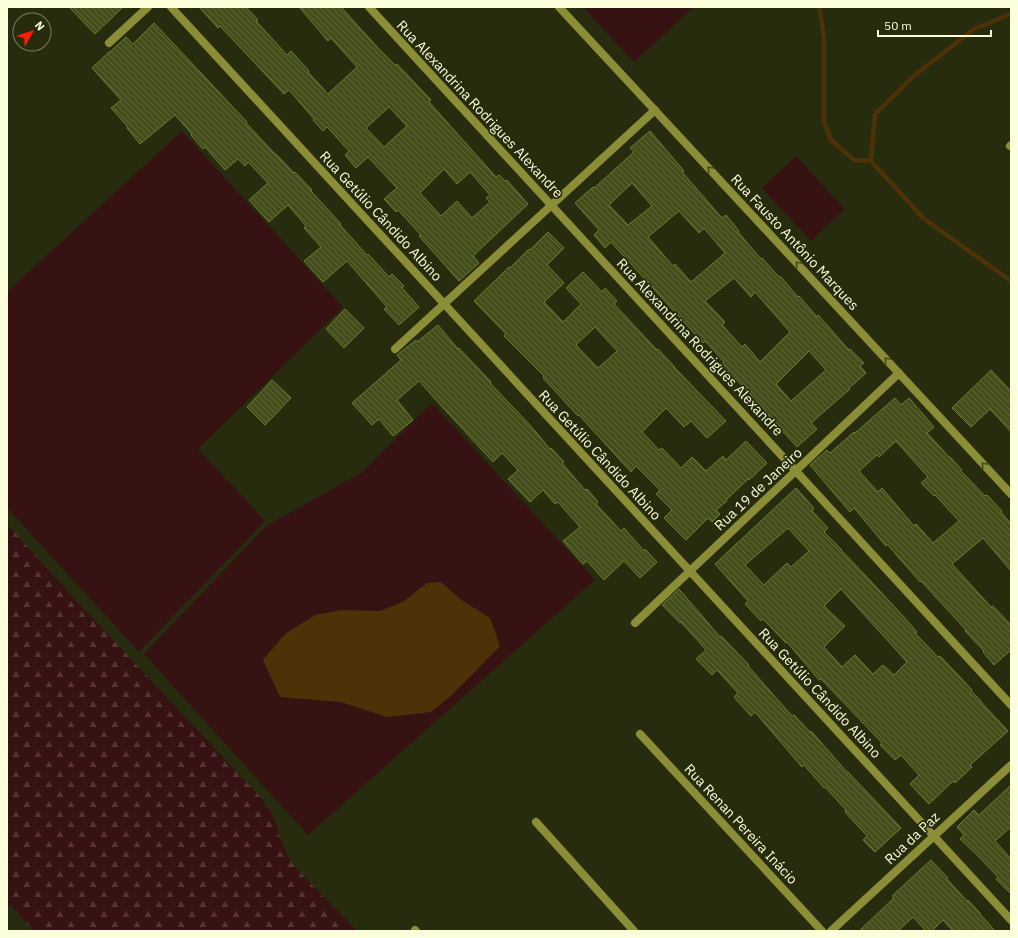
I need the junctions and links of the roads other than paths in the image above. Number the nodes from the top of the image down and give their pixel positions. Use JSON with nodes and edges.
{"nodes":[{"id":1,"x":148,"y":7,"type":"edge"},
{"id":2,"x":170,"y":7,"type":"edge"},
{"id":3,"x":369,"y":7,"type":"edge"},
{"id":4,"x":559,"y":7,"type":"edge"},
{"id":5,"x":109,"y":43,"type":"dead end"},
{"id":6,"x":655,"y":110,"type":"junction"},
{"id":7,"x":551,"y":205,"type":"junction"},
{"id":8,"x":444,"y":304,"type":"junction"},
{"id":9,"x":395,"y":349,"type":"dead end"},
{"id":10,"x":899,"y":373,"type":"junction"},
{"id":11,"x":796,"y":471,"type":"junction"},
{"id":12,"x":1011,"y":494,"type":"edge"},
{"id":13,"x":690,"y":571,"type":"junction"},
{"id":14,"x":635,"y":623,"type":"dead end"},
{"id":15,"x":1011,"y":705,"type":"edge"},
{"id":16,"x":640,"y":734,"type":"dead end"},
{"id":17,"x":1011,"y":765,"type":"edge"},
{"id":18,"x":536,"y":822,"type":"dead end"},
{"id":19,"x":934,"y":836,"type":"junction"},
{"id":20,"x":1011,"y":920,"type":"edge"},
{"id":21,"x":634,"y":931,"type":"edge"},
{"id":22,"x":822,"y":931,"type":"edge"},
{"id":23,"x":831,"y":931,"type":"edge"}],
"edges":[{"from":1,"to":5,"type":"street"},
{"from":2,"to":8,"type":"street","name":"Rua Getúlio Cândido Albino"},
{"from":3,"to":7,"type":"street","name":"Rua Alexandrina Rodrigues Alexandre"},
{"from":4,"to":6,"type":"street","name":"Rua Fausto Antônio Marques"},
{"from":6,"to":7,"type":"street"},
{"from":10,"to":6,"type":"street","name":"Rua Fausto Antônio Marques","one_way":true},
{"from":7,"to":8,"type":"street"},
{"from":7,"to":11,"type":"street","name":"Rua Alexandrina Rodrigues Alexandre"},
{"from":8,"to":9,"type":"street"},
{"from":8,"to":13,"type":"street","name":"Rua Getúlio Cândido Albino"},
{"from":10,"to":11,"type":"street","name":"Rua 19 de Janeiro"},
{"from":12,"to":10,"type":"street","name":"Rua Fausto Antônio Marques","one_way":true},
{"from":11,"to":13,"type":"street","name":"Rua 19 de Janeiro"},
{"from":11,"to":15,"type":"street","name":"Rua Alexandrina Rodrigues Alexandre"},
{"from":13,"to":14,"type":"street","name":"Rua 19 de Janeiro"},
{"from":13,"to":19,"type":"street","name":"Rua Getúlio Cândido Albino"},
{"from":16,"to":22,"type":"street","name":"Rua Renan Pereira Inácio"},
{"from":17,"to":19,"type":"street","name":"Rua da Paz"},
{"from":18,"to":21,"type":"street"},
{"from":19,"to":20,"type":"street","name":"Rua Getúlio Cândido Albino"},
{"from":19,"to":23,"type":"street","name":"Rua da Paz"}]}
